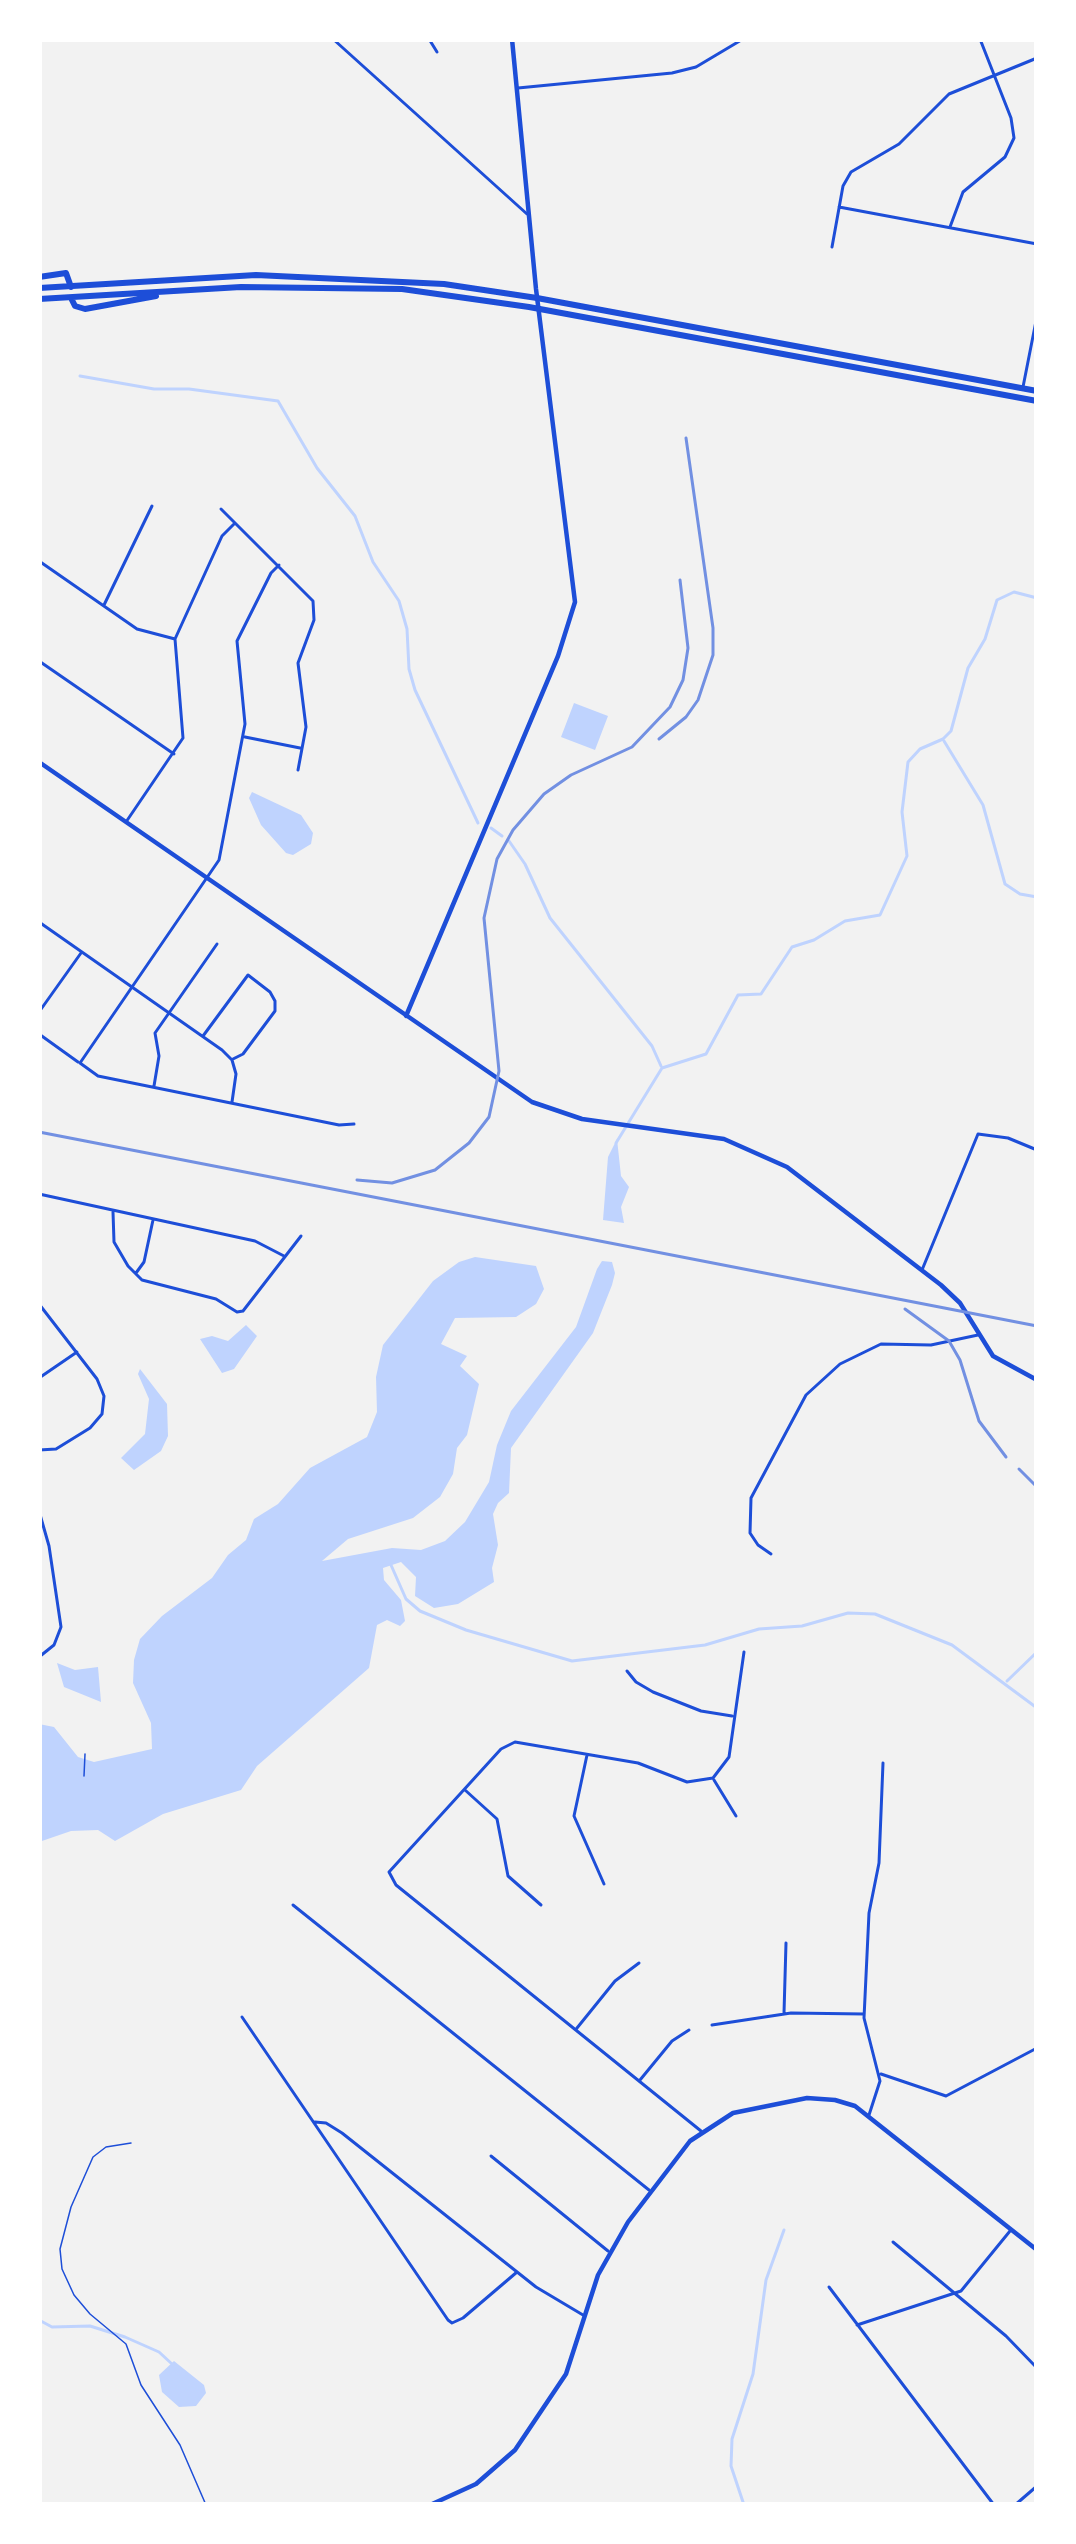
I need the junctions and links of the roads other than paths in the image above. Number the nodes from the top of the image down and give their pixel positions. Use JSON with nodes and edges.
{"nodes":[{"id":1,"x":332,"y":39,"type":"edge"},
{"id":2,"x":429,"y":39,"type":"edge"},
{"id":3,"x":512,"y":39,"type":"edge"},
{"id":4,"x":743,"y":39,"type":"edge"},
{"id":5,"x":980,"y":39,"type":"edge"},
{"id":6,"x":437,"y":52,"type":"dead end"},
{"id":7,"x":1037,"y":58,"type":"edge"},
{"id":8,"x":994,"y":75,"type":"junction"},
{"id":9,"x":516,"y":88,"type":"junction"},
{"id":10,"x":839,"y":207,"type":"junction"},
{"id":11,"x":529,"y":215,"type":"junction"},
{"id":12,"x":950,"y":227,"type":"junction"},
{"id":13,"x":1037,"y":244,"type":"edge"},
{"id":14,"x":832,"y":247,"type":"dead end"},
{"id":15,"x":310,"y":275,"type":"junction"},
{"id":16,"x":39,"y":277,"type":"edge"},
{"id":17,"x":71,"y":286,"type":"junction"},
{"id":18,"x":310,"y":286,"type":"junction"},
{"id":19,"x":39,"y":288,"type":"edge"},
{"id":20,"x":71,"y":298,"type":"junction"},
{"id":21,"x":537,"y":298,"type":"junction"},
{"id":22,"x":39,"y":299,"type":"edge"},
{"id":23,"x":538,"y":308,"type":"junction"},
{"id":24,"x":1037,"y":316,"type":"edge"},
{"id":25,"x":1023,"y":389,"type":"junction"},
{"id":26,"x":1037,"y":391,"type":"edge"},
{"id":27,"x":1037,"y":401,"type":"edge"},
{"id":28,"x":152,"y":506,"type":"dead end"},
{"id":29,"x":220,"y":509,"type":"dead end"},
{"id":30,"x":235,"y":523,"type":"junction"},
{"id":31,"x":39,"y":561,"type":"edge"},
{"id":32,"x":279,"y":565,"type":"junction"},
{"id":33,"x":104,"y":606,"type":"junction"},
{"id":34,"x":175,"y":639,"type":"junction"},
{"id":35,"x":39,"y":661,"type":"edge"},
{"id":36,"x":243,"y":737,"type":"junction"},
{"id":37,"x":302,"y":748,"type":"junction"},
{"id":38,"x":174,"y":754,"type":"junction"},
{"id":39,"x":39,"y":762,"type":"edge"},
{"id":40,"x":298,"y":770,"type":"dead end"},
{"id":41,"x":126,"y":822,"type":"junction"},
{"id":42,"x":208,"y":880,"type":"junction"},
{"id":43,"x":39,"y":922,"type":"edge"},
{"id":44,"x":217,"y":944,"type":"dead end"},
{"id":45,"x":82,"y":952,"type":"junction"},
{"id":46,"x":134,"y":987,"type":"junction"},
{"id":47,"x":39,"y":1012,"type":"edge"},
{"id":48,"x":168,"y":1012,"type":"junction"},
{"id":49,"x":406,"y":1018,"type":"junction"},
{"id":50,"x":39,"y":1034,"type":"edge"},
{"id":51,"x":202,"y":1036,"type":"junction"},
{"id":52,"x":232,"y":1060,"type":"junction"},
{"id":53,"x":80,"y":1063,"type":"junction"},
{"id":54,"x":154,"y":1088,"type":"junction"},
{"id":55,"x":232,"y":1103,"type":"junction"},
{"id":56,"x":354,"y":1124,"type":"dead end"},
{"id":57,"x":1037,"y":1150,"type":"edge"},
{"id":58,"x":39,"y":1194,"type":"edge"},
{"id":59,"x":113,"y":1212,"type":"junction"},
{"id":60,"x":153,"y":1220,"type":"junction"},
{"id":61,"x":301,"y":1237,"type":"dead end"},
{"id":62,"x":284,"y":1256,"type":"junction"},
{"id":63,"x":922,"y":1270,"type":"junction"},
{"id":64,"x":135,"y":1274,"type":"junction"},
{"id":65,"x":39,"y":1304,"type":"edge"},
{"id":66,"x":977,"y":1335,"type":"junction"},
{"id":67,"x":77,"y":1352,"type":"junction"},
{"id":68,"x":39,"y":1378,"type":"edge"},
{"id":69,"x":1037,"y":1380,"type":"edge"},
{"id":70,"x":39,"y":1450,"type":"edge"},
{"id":71,"x":39,"y":1511,"type":"edge"},
{"id":72,"x":771,"y":1554,"type":"dead end"},
{"id":73,"x":744,"y":1652,"type":"dead end"},
{"id":74,"x":39,"y":1657,"type":"edge"},
{"id":75,"x":627,"y":1671,"type":"dead end"},
{"id":76,"x":734,"y":1716,"type":"junction"},
{"id":77,"x":587,"y":1753,"type":"junction"},
{"id":78,"x":883,"y":1763,"type":"dead end"},
{"id":79,"x":713,"y":1778,"type":"junction"},
{"id":80,"x":464,"y":1789,"type":"junction"},
{"id":81,"x":736,"y":1816,"type":"dead end"},
{"id":82,"x":604,"y":1884,"type":"dead end"},
{"id":83,"x":293,"y":1905,"type":"dead end"},
{"id":84,"x":541,"y":1905,"type":"dead end"},
{"id":85,"x":786,"y":1942,"type":"dead end"},
{"id":86,"x":639,"y":1963,"type":"dead end"},
{"id":87,"x":784,"y":2014,"type":"junction"},
{"id":88,"x":864,"y":2014,"type":"junction"},
{"id":89,"x":242,"y":2017,"type":"dead end"},
{"id":90,"x":712,"y":2025,"type":"dead end"},
{"id":91,"x":576,"y":2029,"type":"junction"},
{"id":92,"x":689,"y":2030,"type":"dead end"},
{"id":93,"x":1037,"y":2048,"type":"edge"},
{"id":94,"x":880,"y":2074,"type":"junction"},
{"id":95,"x":640,"y":2080,"type":"junction"},
{"id":96,"x":869,"y":2115,"type":"junction"},
{"id":97,"x":314,"y":2122,"type":"junction"},
{"id":98,"x":701,"y":2131,"type":"junction"},
{"id":99,"x":491,"y":2156,"type":"dead end"},
{"id":100,"x":649,"y":2190,"type":"junction"},
{"id":101,"x":1012,"y":2230,"type":"junction"},
{"id":102,"x":893,"y":2242,"type":"dead end"},
{"id":103,"x":1037,"y":2249,"type":"edge"},
{"id":104,"x":609,"y":2252,"type":"junction"},
{"id":105,"x":517,"y":2272,"type":"junction"},
{"id":106,"x":829,"y":2287,"type":"dead end"},
{"id":107,"x":952,"y":2292,"type":"junction"},
{"id":108,"x":584,"y":2316,"type":"junction"},
{"id":109,"x":857,"y":2325,"type":"junction"},
{"id":110,"x":1037,"y":2368,"type":"edge"},
{"id":111,"x":1037,"y":2486,"type":"edge"},
{"id":112,"x":1016,"y":2504,"type":"edge"},
{"id":113,"x":430,"y":2505,"type":"edge"},
{"id":114,"x":994,"y":2505,"type":"edge"}],
"edges":[{"from":1,"to":11,"type":"street"},
{"from":2,"to":6,"type":"street"},
{"from":3,"to":9,"type":"street"},
{"from":4,"to":9,"type":"street"},
{"from":5,"to":8,"type":"street"},
{"from":7,"to":8,"type":"street"},
{"from":8,"to":10,"type":"street"},
{"from":8,"to":12,"type":"street"},
{"from":9,"to":11,"type":"street"},
{"from":10,"to":12,"type":"street"},
{"from":10,"to":14,"type":"street"},
{"from":11,"to":21,"type":"street"},
{"from":12,"to":13,"type":"street"},
{"from":15,"to":17,"type":"main road"},
{"from":15,"to":18,"type":"street"},
{"from":15,"to":21,"type":"main road"},
{"from":16,"to":17,"type":"main road"},
{"from":17,"to":19,"type":"main road"},
{"from":17,"to":20,"type":"street"},
{"from":18,"to":20,"type":"main road"},
{"from":18,"to":23,"type":"main road"},
{"from":20,"to":22,"type":"main road"},
{"from":21,"to":23,"type":"street"},
{"from":21,"to":25,"type":"main road"},
{"from":23,"to":27,"type":"main road"},
{"from":23,"to":49,"type":"street"},
{"from":24,"to":25,"type":"street"},
{"from":25,"to":26,"type":"main road"},
{"from":28,"to":33,"type":"street"},
{"from":29,"to":30,"type":"street"},
{"from":30,"to":32,"type":"street"},
{"from":30,"to":34,"type":"street"},
{"from":31,"to":33,"type":"street"},
{"from":32,"to":36,"type":"street"},
{"from":32,"to":37,"type":"street"},
{"from":33,"to":34,"type":"street"},
{"from":34,"to":38,"type":"street"},
{"from":35,"to":38,"type":"street"},
{"from":36,"to":37,"type":"street"},
{"from":36,"to":42,"type":"street"},
{"from":37,"to":40,"type":"street"},
{"from":38,"to":41,"type":"street"},
{"from":39,"to":41,"type":"street"},
{"from":41,"to":42,"type":"street"},
{"from":42,"to":46,"type":"street"},
{"from":42,"to":49,"type":"street"},
{"from":43,"to":45,"type":"street"},
{"from":44,"to":48,"type":"street"},
{"from":45,"to":46,"type":"street"},
{"from":45,"to":47,"type":"street"},
{"from":46,"to":48,"type":"street"},
{"from":46,"to":53,"type":"street"},
{"from":48,"to":51,"type":"street"},
{"from":48,"to":54,"type":"street"},
{"from":49,"to":63,"type":"street"},
{"from":50,"to":53,"type":"street"},
{"from":51,"to":52,"type":"street"},
{"from":51,"to":52,"type":"street"},
{"from":52,"to":55,"type":"street"},
{"from":53,"to":54,"type":"street"},
{"from":54,"to":55,"type":"street"},
{"from":55,"to":56,"type":"street"},
{"from":57,"to":63,"type":"street"},
{"from":58,"to":59,"type":"street"},
{"from":59,"to":60,"type":"street"},
{"from":59,"to":64,"type":"street"},
{"from":60,"to":62,"type":"street"},
{"from":60,"to":64,"type":"street"},
{"from":61,"to":62,"type":"street"},
{"from":62,"to":64,"type":"street"},
{"from":63,"to":66,"type":"street"},
{"from":65,"to":67,"type":"street"},
{"from":66,"to":69,"type":"street"},
{"from":66,"to":72,"type":"street"},
{"from":67,"to":68,"type":"street"},
{"from":67,"to":70,"type":"street"},
{"from":71,"to":74,"type":"street"},
{"from":73,"to":76,"type":"street"},
{"from":75,"to":76,"type":"street"},
{"from":76,"to":79,"type":"street"},
{"from":77,"to":79,"type":"street"},
{"from":77,"to":80,"type":"street"},
{"from":77,"to":82,"type":"street"},
{"from":78,"to":88,"type":"street"},
{"from":79,"to":81,"type":"street"},
{"from":80,"to":84,"type":"street"},
{"from":80,"to":91,"type":"street"},
{"from":83,"to":100,"type":"street"},
{"from":85,"to":87,"type":"street"},
{"from":86,"to":91,"type":"street"},
{"from":87,"to":88,"type":"street"},
{"from":87,"to":90,"type":"street"},
{"from":88,"to":94,"type":"street"},
{"from":89,"to":97,"type":"street"},
{"from":91,"to":95,"type":"street"},
{"from":92,"to":95,"type":"street"},
{"from":93,"to":94,"type":"street"},
{"from":94,"to":96,"type":"street"},
{"from":95,"to":98,"type":"street"},
{"from":96,"to":98,"type":"street"},
{"from":96,"to":101,"type":"street"},
{"from":97,"to":105,"type":"street"},
{"from":97,"to":105,"type":"street"},
{"from":98,"to":100,"type":"street"},
{"from":99,"to":104,"type":"street"},
{"from":100,"to":104,"type":"street"},
{"from":101,"to":103,"type":"street"},
{"from":101,"to":107,"type":"street"},
{"from":102,"to":107,"type":"street"},
{"from":104,"to":108,"type":"street"},
{"from":105,"to":108,"type":"street"},
{"from":106,"to":109,"type":"street"},
{"from":107,"to":109,"type":"street"},
{"from":107,"to":110,"type":"street"},
{"from":108,"to":113,"type":"street"},
{"from":109,"to":114,"type":"street"},
{"from":111,"to":112,"type":"street"}]}
